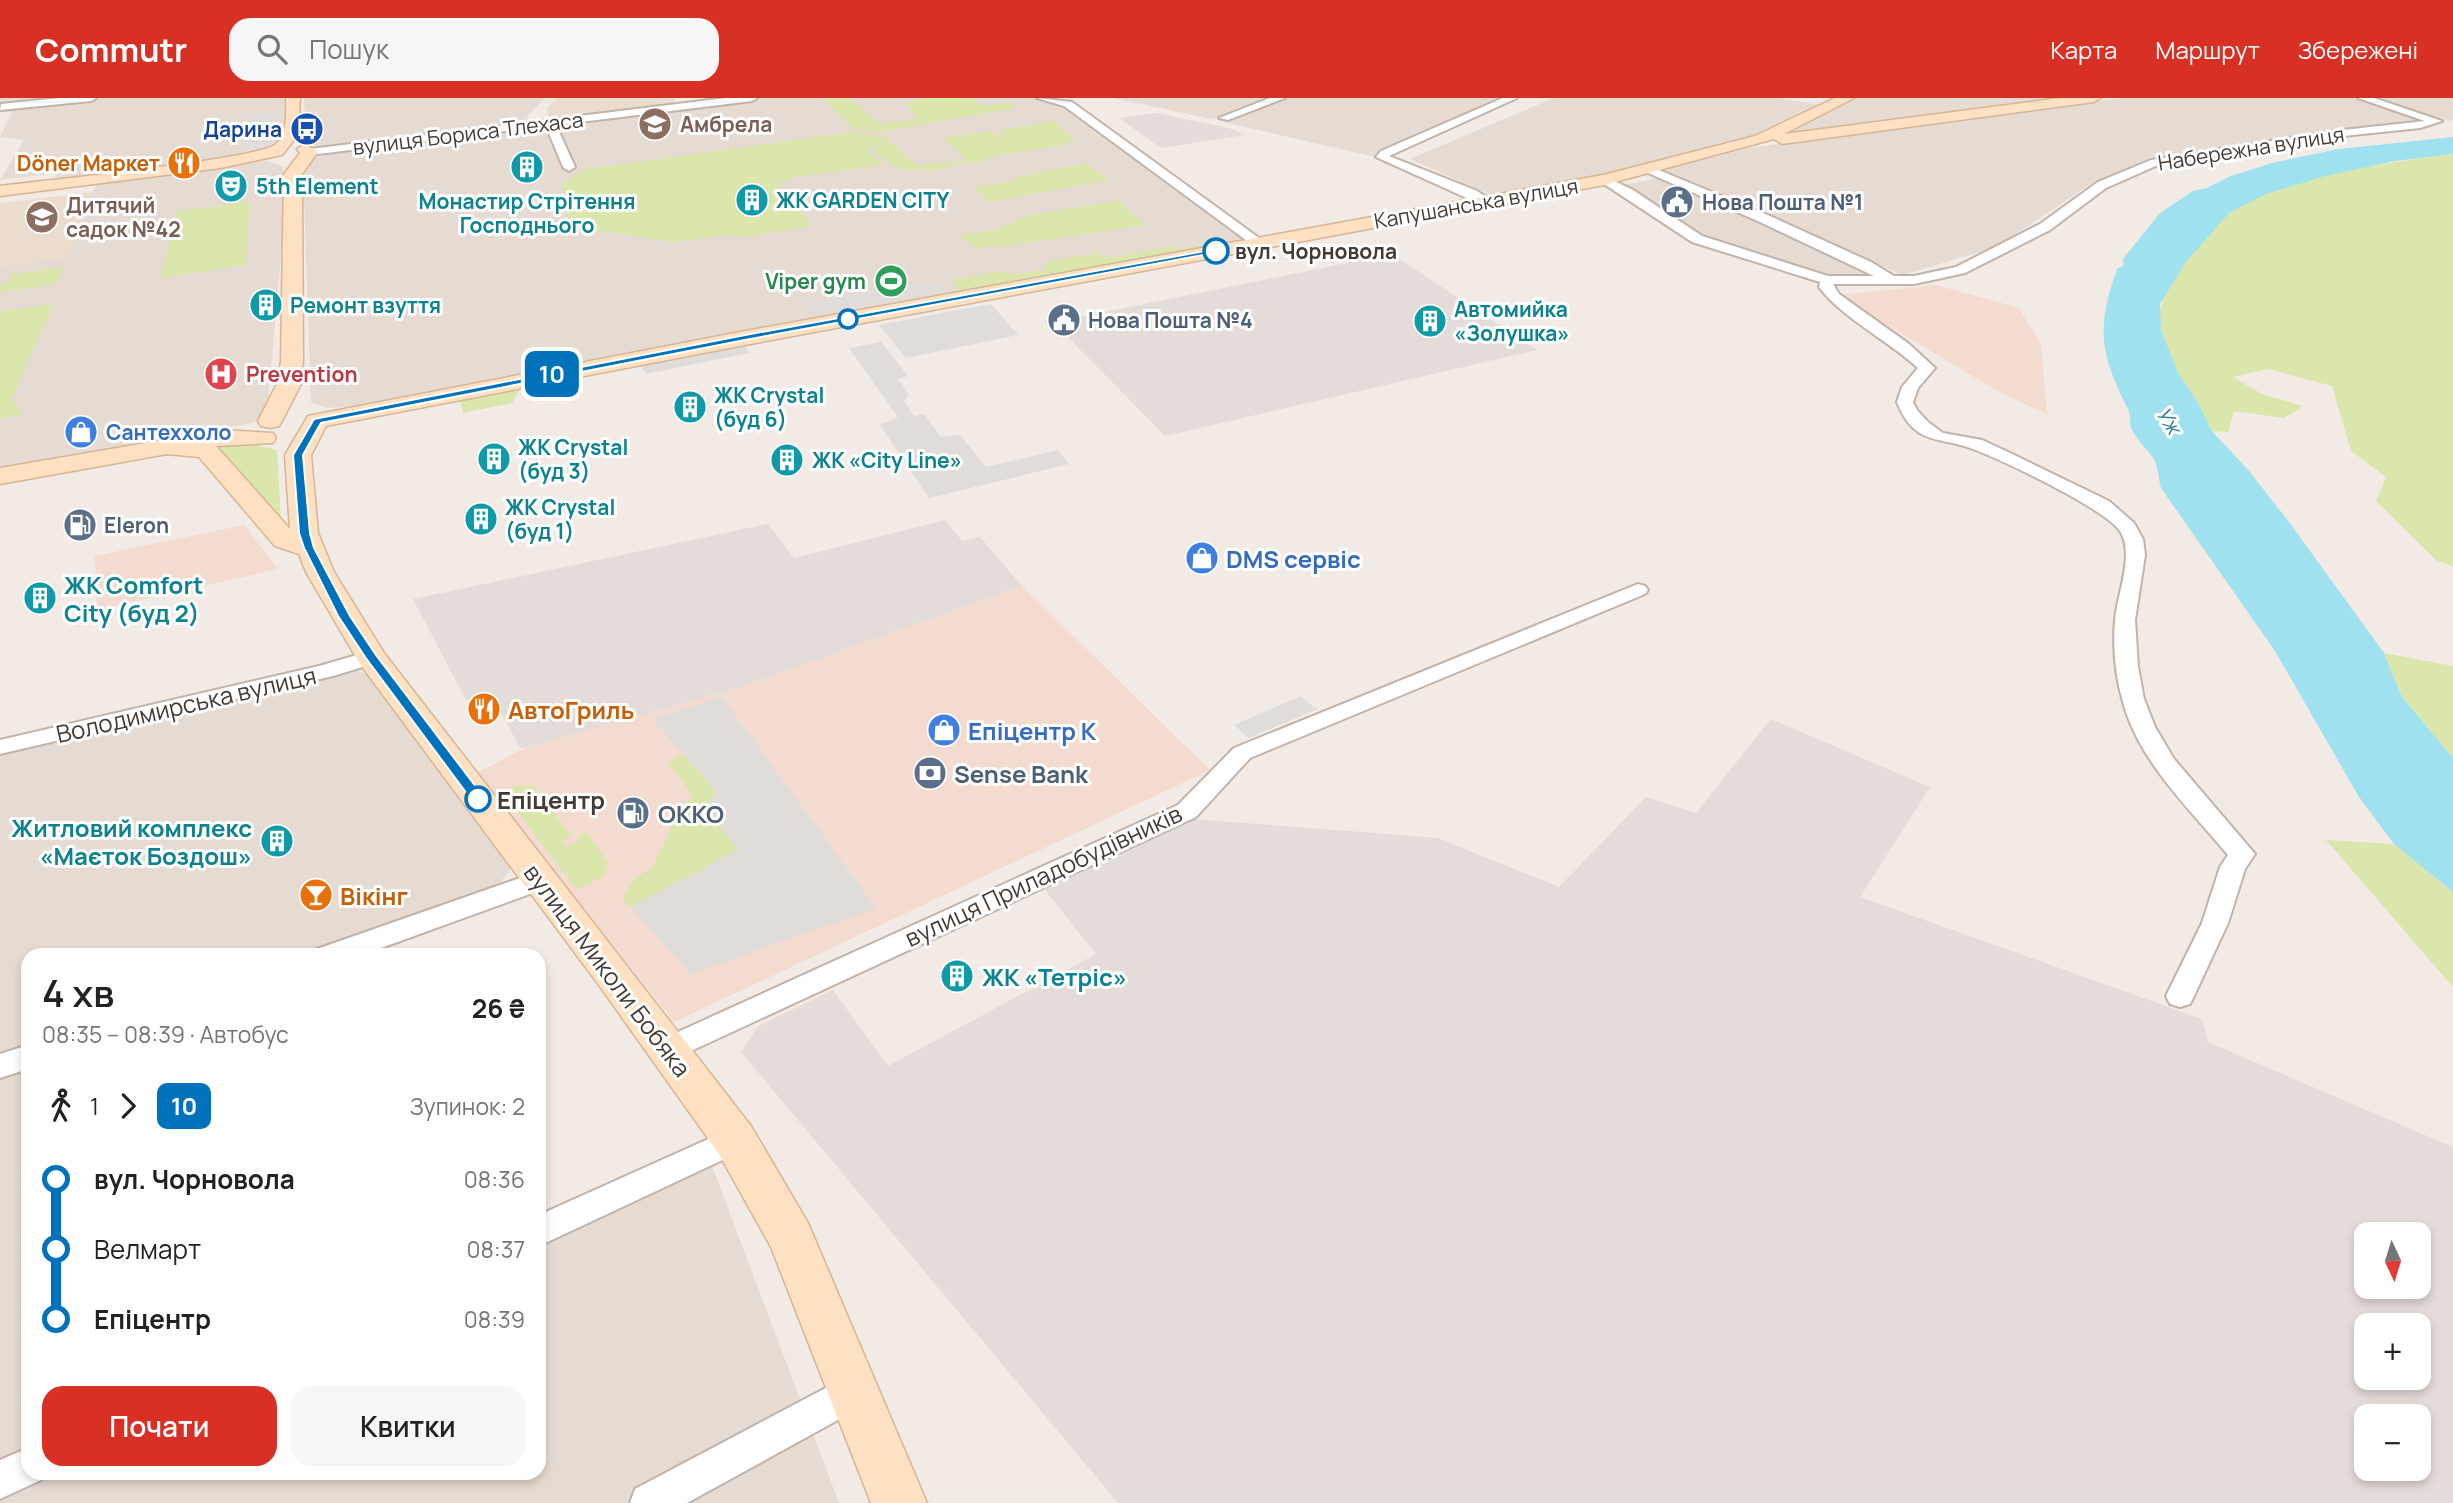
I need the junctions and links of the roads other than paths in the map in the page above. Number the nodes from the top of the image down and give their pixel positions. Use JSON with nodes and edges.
{"nodes":[{"id":1,"x":6,"y":98,"type":"edge"},
{"id":2,"x":91,"y":98,"type":"edge"},
{"id":3,"x":293,"y":98,"type":"edge"},
{"id":4,"x":752,"y":98,"type":"edge"},
{"id":5,"x":1042,"y":98,"type":"edge"},
{"id":6,"x":1280,"y":98,"type":"edge"},
{"id":7,"x":1512,"y":98,"type":"edge"},
{"id":8,"x":2094,"y":98,"type":"edge"},
{"id":9,"x":2363,"y":98,"type":"edge"},
{"id":10,"x":1799,"y":100,"type":"dead end"},
{"id":11,"x":1839,"y":102,"type":"edge"},
{"id":12,"x":1,"y":107,"type":"edge"},
{"id":13,"x":1224,"y":118,"type":"dead end"},
{"id":14,"x":550,"y":123,"type":"junction"},
{"id":15,"x":1761,"y":139,"type":"junction"},
{"id":16,"x":278,"y":150,"type":"junction"},
{"id":17,"x":306,"y":152,"type":"junction"},
{"id":18,"x":569,"y":167,"type":"dead end"},
{"id":19,"x":1645,"y":169,"type":"junction"},
{"id":20,"x":293,"y":174,"type":"junction"},
{"id":21,"x":1604,"y":180,"type":"junction"},
{"id":22,"x":0,"y":191,"type":"edge"},
{"id":23,"x":1483,"y":201,"type":"junction"},
{"id":24,"x":1259,"y":243,"type":"junction"},
{"id":25,"x":1827,"y":280,"type":"junction"},
{"id":26,"x":1892,"y":281,"type":"junction"},
{"id":27,"x":289,"y":384,"type":"junction"},
{"id":28,"x":312,"y":421,"type":"junction"},
{"id":29,"x":269,"y":433,"type":"junction"},
{"id":30,"x":214,"y":444,"type":"junction"},
{"id":31,"x":142,"y":450,"type":"junction"},
{"id":32,"x":298,"y":455,"type":"junction"},
{"id":33,"x":0,"y":476,"type":"edge"},
{"id":34,"x":309,"y":548,"type":"junction"},
{"id":35,"x":1638,"y":590,"type":"dead end"},
{"id":36,"x":371,"y":657,"type":"junction"},
{"id":37,"x":0,"y":747,"type":"edge"},
{"id":38,"x":540,"y":880,"type":"junction"},
{"id":39,"x":349,"y":948,"type":"edge"},
{"id":40,"x":2180,"y":996,"type":"dead end"},
{"id":41,"x":668,"y":1049,"type":"junction"},
{"id":42,"x":21,"y":1059,"type":"edge"},
{"id":43,"x":0,"y":1066,"type":"edge"},
{"id":44,"x":735,"y":1140,"type":"junction"},
{"id":45,"x":546,"y":1228,"type":"edge"},
{"id":46,"x":853,"y":1391,"type":"junction"},
{"id":47,"x":21,"y":1470,"type":"edge"},
{"id":48,"x":0,"y":1480,"type":"edge"},
{"id":49,"x":649,"y":1503,"type":"edge"},
{"id":50,"x":899,"y":1503,"type":"edge"}],
"edges":[{"from":1,"to":12,"type":"street"},
{"from":2,"to":12,"type":"street"},
{"from":3,"to":16,"type":"street"},
{"from":4,"to":14,"type":"street","name":"вулиця Бориса Тлехаса"},
{"from":5,"to":24,"type":"street"},
{"from":6,"to":13,"type":"street"},
{"from":7,"to":23,"type":"street"},
{"from":8,"to":15,"type":"street"},
{"from":9,"to":26,"type":"street","name":"Набережна вулиця"},
{"from":10,"to":11,"type":"street"},
{"from":11,"to":15,"type":"street"},
{"from":14,"to":17,"type":"street","name":"вулиця Бориса Тлехаса"},
{"from":14,"to":18,"type":"street"},
{"from":15,"to":19,"type":"street","name":"Капушанська вулиця"},
{"from":16,"to":17,"type":"street"},
{"from":16,"to":17,"type":"street"},
{"from":16,"to":20,"type":"street"},
{"from":16,"to":22,"type":"street"},
{"from":17,"to":20,"type":"street"},
{"from":19,"to":21,"type":"street","name":"Капушанська вулиця"},
{"from":19,"to":26,"type":"street"},
{"from":20,"to":27,"type":"street"},
{"from":21,"to":23,"type":"street","name":"Капушанська вулиця"},
{"from":21,"to":25,"type":"street","name":"Набережна вулиця"},
{"from":23,"to":24,"type":"street","name":"Капушанська вулиця"},
{"from":24,"to":28,"type":"street","name":"Капушанська вулиця"},
{"from":25,"to":26,"type":"street","name":"Набережна вулиця"},
{"from":25,"to":40,"type":"street"},
{"from":27,"to":28,"type":"street"},
{"from":27,"to":29,"type":"street"},
{"from":28,"to":29,"type":"street","name":"Капушанська вулиця"},
{"from":28,"to":32,"type":"street"},
{"from":29,"to":30,"type":"street"},
{"from":29,"to":31,"type":"street"},
{"from":29,"to":32,"type":"street"},
{"from":30,"to":31,"type":"street"},
{"from":30,"to":34,"type":"street"},
{"from":31,"to":33,"type":"street"},
{"from":32,"to":34,"type":"street","name":"вулиця Миколи Бобяка"},
{"from":34,"to":36,"type":"street","name":"вулиця Миколи Бобяка"},
{"from":35,"to":41,"type":"street","name":"вулиця Приладобудівників"},
{"from":36,"to":37,"type":"street","name":"Володимирська вулиця"},
{"from":36,"to":38,"type":"street","name":"вулиця Миколи Бобяка"},
{"from":38,"to":39,"type":"street"},
{"from":38,"to":41,"type":"street","name":"вулиця Миколи Бобяка"},
{"from":41,"to":44,"type":"street","name":"вулиця Миколи Бобяка"},
{"from":42,"to":43,"type":"street"},
{"from":44,"to":45,"type":"street"},
{"from":44,"to":46,"type":"street","name":"вулиця Миколи Бобяка"},
{"from":46,"to":49,"type":"street"},
{"from":46,"to":50,"type":"street","name":"вулиця Миколи Бобяка"},
{"from":47,"to":48,"type":"street"}]}
